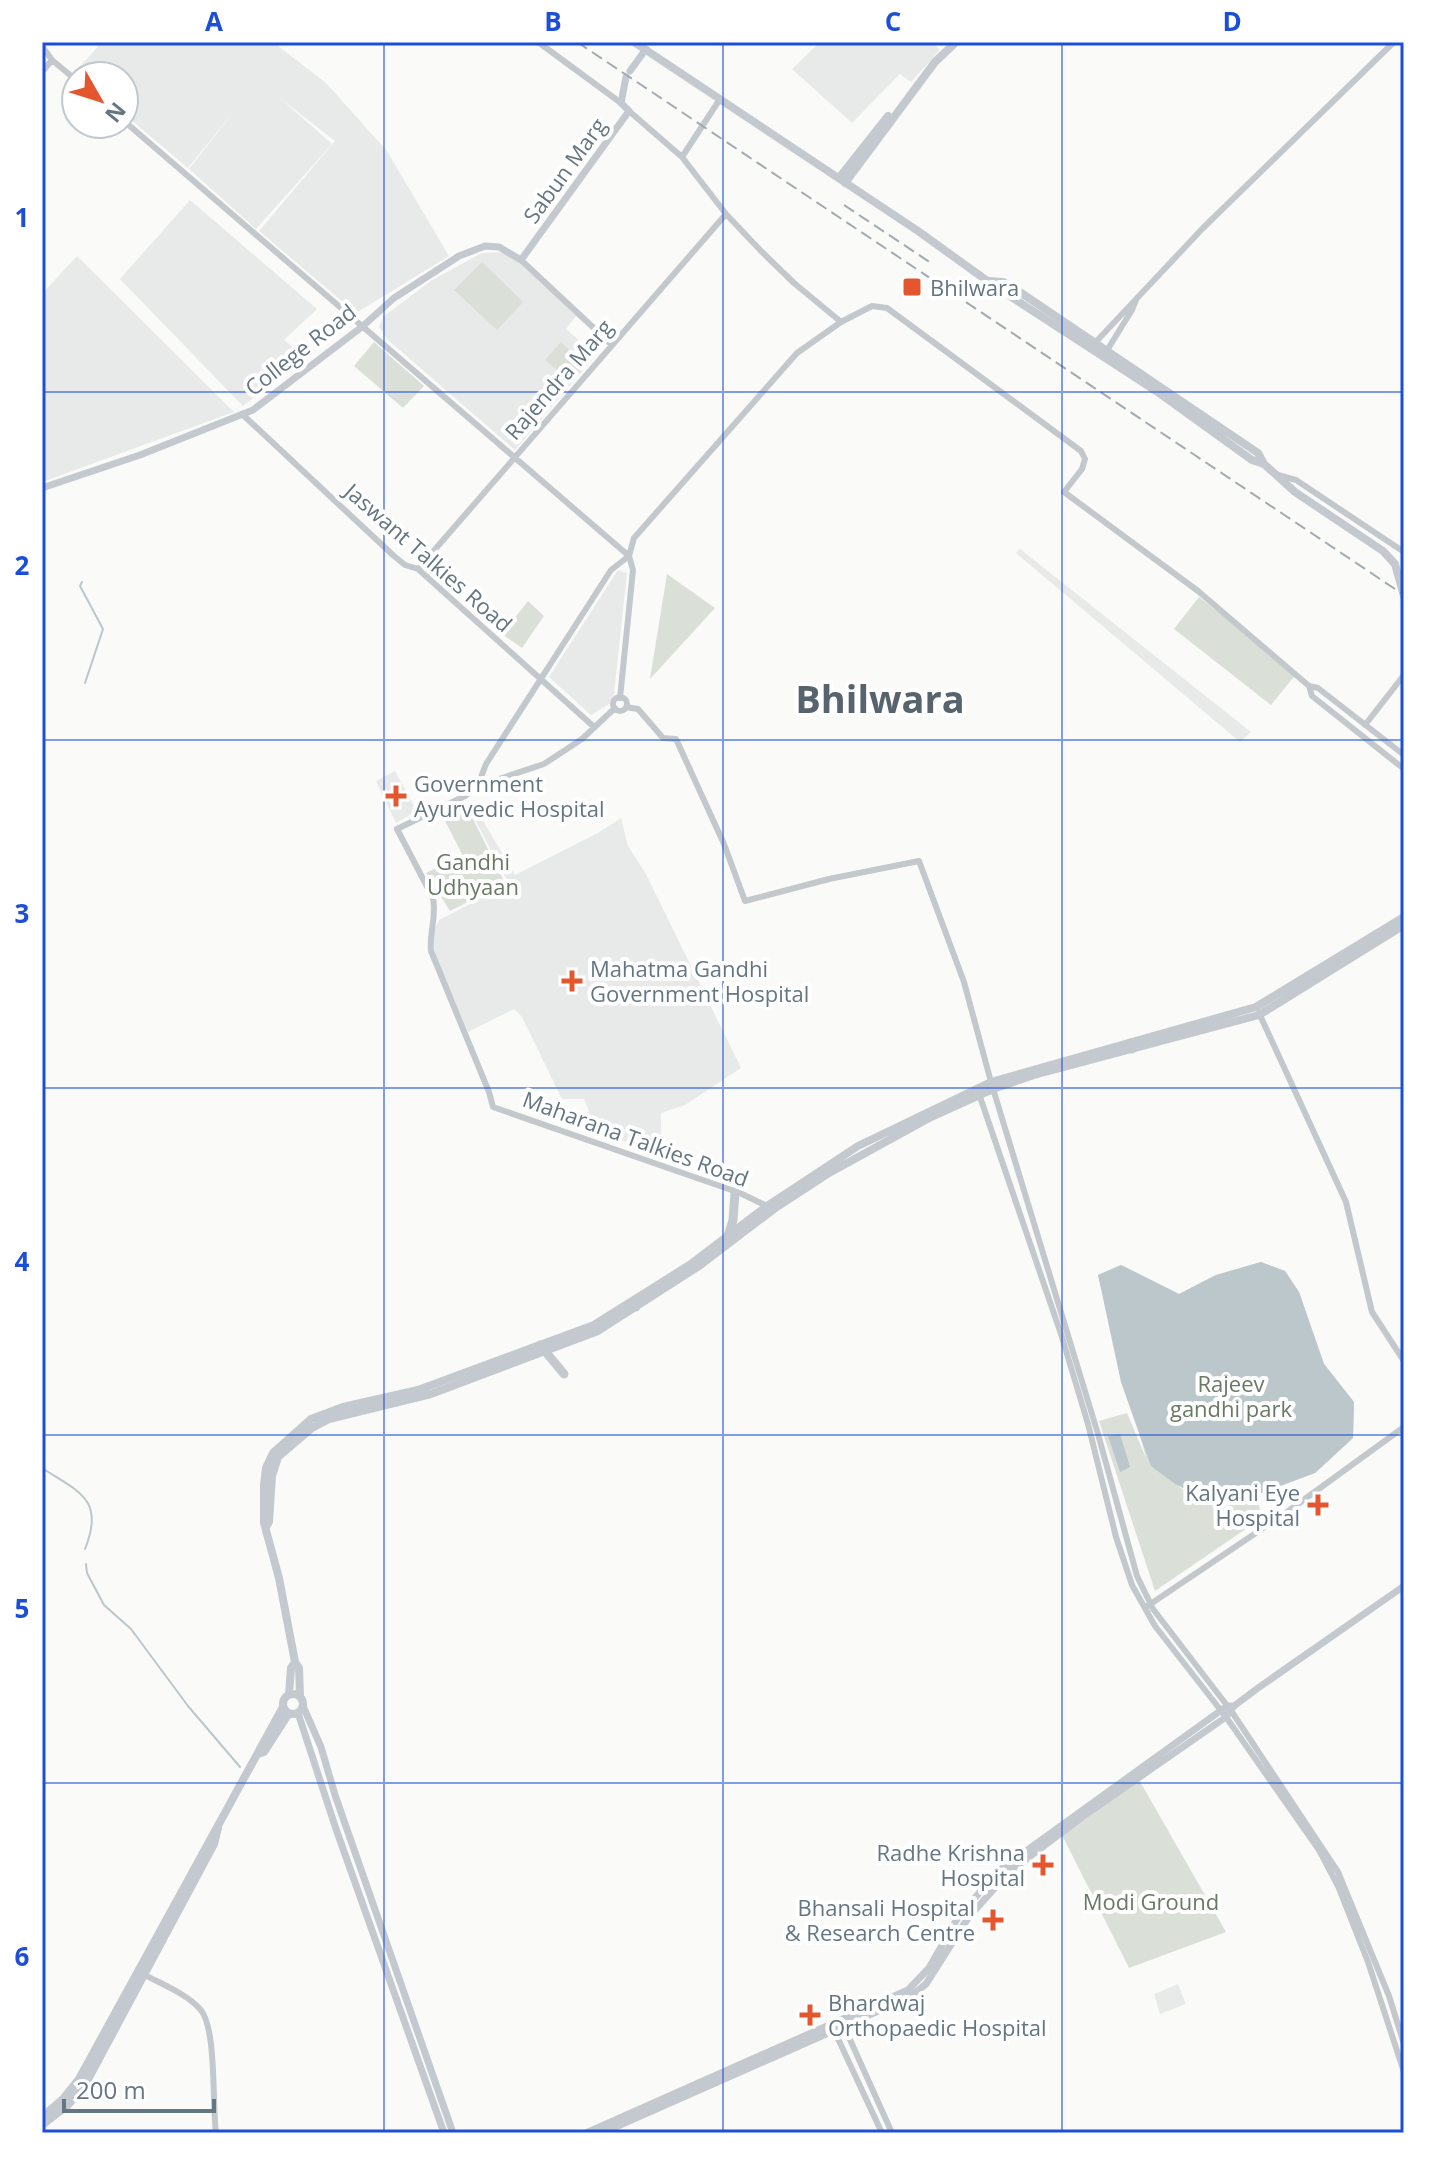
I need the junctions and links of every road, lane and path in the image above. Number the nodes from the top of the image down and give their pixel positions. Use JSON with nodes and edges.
{"nodes":[{"id":1,"x":538,"y":42,"type":"edge"},
{"id":2,"x":634,"y":42,"type":"edge"},
{"id":3,"x":950,"y":42,"type":"edge"},
{"id":4,"x":956,"y":42,"type":"edge"},
{"id":5,"x":1394,"y":42,"type":"edge"},
{"id":6,"x":42,"y":46,"type":"edge"},
{"id":7,"x":646,"y":49,"type":"junction"},
{"id":8,"x":52,"y":60,"type":"junction"},
{"id":9,"x":60,"y":67,"type":"edge"},
{"id":10,"x":42,"y":72,"type":"edge"},
{"id":11,"x":720,"y":99,"type":"junction"},
{"id":12,"x":621,"y":103,"type":"junction"},
{"id":13,"x":629,"y":111,"type":"junction"},
{"id":14,"x":140,"y":135,"type":"edge"},
{"id":15,"x":682,"y":157,"type":"junction"},
{"id":16,"x":842,"y":180,"type":"junction"},
{"id":17,"x":726,"y":214,"type":"junction"},
{"id":18,"x":521,"y":260,"type":"junction"},
{"id":19,"x":1136,"y":300,"type":"junction"},
{"id":20,"x":841,"y":322,"type":"junction"},
{"id":21,"x":363,"y":326,"type":"junction"},
{"id":22,"x":612,"y":345,"type":"junction"},
{"id":23,"x":1093,"y":345,"type":"junction"},
{"id":24,"x":1105,"y":354,"type":"junction"},
{"id":25,"x":242,"y":414,"type":"junction"},
{"id":26,"x":516,"y":456,"type":"junction"},
{"id":27,"x":1277,"y":475,"type":"junction"},
{"id":28,"x":42,"y":488,"type":"edge"},
{"id":29,"x":1404,"y":552,"type":"edge"},
{"id":30,"x":629,"y":556,"type":"junction"},
{"id":31,"x":418,"y":569,"type":"junction"},
{"id":32,"x":1404,"y":596,"type":"edge"},
{"id":33,"x":1404,"y":675,"type":"edge"},
{"id":34,"x":540,"y":681,"type":"junction"},
{"id":35,"x":1309,"y":686,"type":"junction"},
{"id":36,"x":620,"y":698,"type":"junction"},
{"id":37,"x":626,"y":707,"type":"junction"},
{"id":38,"x":615,"y":708,"type":"junction"},
{"id":39,"x":1365,"y":725,"type":"junction"},
{"id":40,"x":593,"y":726,"type":"junction"},
{"id":41,"x":1404,"y":755,"type":"edge"},
{"id":42,"x":1404,"y":769,"type":"edge"},
{"id":43,"x":478,"y":786,"type":"junction"},
{"id":44,"x":1404,"y":917,"type":"edge"},
{"id":45,"x":1404,"y":925,"type":"edge"},
{"id":46,"x":1258,"y":1011,"type":"junction"},
{"id":47,"x":992,"y":1085,"type":"junction"},
{"id":48,"x":978,"y":1091,"type":"junction"},
{"id":49,"x":735,"y":1192,"type":"junction"},
{"id":50,"x":771,"y":1208,"type":"junction"},
{"id":51,"x":728,"y":1236,"type":"junction"},
{"id":52,"x":634,"y":1305,"type":"junction"},
{"id":53,"x":542,"y":1349,"type":"junction"},
{"id":54,"x":1404,"y":1361,"type":"edge"},
{"id":55,"x":564,"y":1374,"type":"dead end"},
{"id":56,"x":1404,"y":1427,"type":"edge"},
{"id":57,"x":1404,"y":1586,"type":"edge"},
{"id":58,"x":1147,"y":1606,"type":"junction"},
{"id":59,"x":295,"y":1662,"type":"junction"},
{"id":60,"x":289,"y":1694,"type":"junction"},
{"id":61,"x":300,"y":1696,"type":"junction"},
{"id":62,"x":293,"y":1710,"type":"junction"},
{"id":63,"x":1228,"y":1711,"type":"junction"},
{"id":64,"x":140,"y":1973,"type":"junction"},
{"id":65,"x":843,"y":2024,"type":"junction"},
{"id":66,"x":833,"y":2029,"type":"junction"},
{"id":67,"x":1404,"y":2044,"type":"edge"},
{"id":68,"x":1404,"y":2072,"type":"edge"},
{"id":69,"x":42,"y":2117,"type":"edge"},
{"id":70,"x":42,"y":2125,"type":"edge"},
{"id":71,"x":216,"y":2133,"type":"edge"},
{"id":72,"x":444,"y":2133,"type":"edge"},
{"id":73,"x":453,"y":2133,"type":"edge"},
{"id":74,"x":586,"y":2133,"type":"edge"},
{"id":75,"x":602,"y":2133,"type":"edge"},
{"id":76,"x":882,"y":2133,"type":"edge"},
{"id":77,"x":892,"y":2133,"type":"edge"}],
"edges":[{"from":1,"to":12,"type":"street"},
{"from":2,"to":7,"type":"main road"},
{"from":3,"to":16,"type":"main road"},
{"from":4,"to":16,"type":"main road"},
{"from":5,"to":19,"type":"street"},
{"from":6,"to":8,"type":"street"},
{"from":7,"to":11,"type":"main road"},
{"from":7,"to":12,"type":"main road"},
{"from":8,"to":9,"type":"street"},
{"from":8,"to":10,"type":"street"},
{"from":11,"to":15,"type":"street"},
{"from":11,"to":16,"type":"main road"},
{"from":12,"to":13,"type":"main road","name":"Sabun Marg"},
{"from":13,"to":15,"type":"street"},
{"from":13,"to":18,"type":"main road","name":"Sabun Marg"},
{"from":14,"to":21,"type":"street"},
{"from":15,"to":17,"type":"street"},
{"from":16,"to":23,"type":"main road"},
{"from":17,"to":20,"type":"street"},
{"from":17,"to":22,"type":"street","name":"Rajendra Marg"},
{"from":18,"to":21,"type":"main road","name":"College Road"},
{"from":18,"to":22,"type":"street"},
{"from":19,"to":23,"type":"street"},
{"from":19,"to":24,"type":"street"},
{"from":20,"to":30,"type":"street"},
{"from":20,"to":35,"type":"street"},
{"from":21,"to":25,"type":"main road","name":"College Road"},
{"from":21,"to":26,"type":"street"},
{"from":22,"to":26,"type":"street","name":"Rajendra Marg"},
{"from":23,"to":24,"type":"main road"},
{"from":24,"to":27,"type":"main road"},
{"from":25,"to":28,"type":"main road","name":"College Road"},
{"from":25,"to":31,"type":"street","name":"Jaswant Talkies Road"},
{"from":26,"to":30,"type":"street"},
{"from":26,"to":31,"type":"street","name":"Rajendra Marg"},
{"from":27,"to":29,"type":"street"},
{"from":27,"to":32,"type":"main road"},
{"from":30,"to":34,"type":"street"},
{"from":30,"to":36,"type":"street"},
{"from":31,"to":34,"type":"street","name":"Jaswant Talkies Road"},
{"from":33,"to":39,"type":"street"},
{"from":34,"to":40,"type":"street","name":"Jaswant Talkies Road"},
{"from":34,"to":43,"type":"street"},
{"from":35,"to":39,"type":"street"},
{"from":35,"to":42,"type":"street"},
{"from":36,"to":37,"type":"street"},
{"from":36,"to":38,"type":"street"},
{"from":37,"to":38,"type":"street"},
{"from":37,"to":47,"type":"street"},
{"from":38,"to":40,"type":"street"},
{"from":39,"to":41,"type":"street"},
{"from":40,"to":43,"type":"street"},
{"from":43,"to":49,"type":"street","name":"Maharana Talkies Road"},
{"from":44,"to":46,"type":"main road"},
{"from":45,"to":46,"type":"main road"},
{"from":46,"to":47,"type":"main road"},
{"from":46,"to":54,"type":"street"},
{"from":47,"to":48,"type":"main road"},
{"from":47,"to":58,"type":"street"},
{"from":48,"to":50,"type":"main road"},
{"from":48,"to":58,"type":"street"},
{"from":49,"to":50,"type":"street","name":"Maharana Talkies Road"},
{"from":49,"to":51,"type":"highway"},
{"from":50,"to":51,"type":"main road"},
{"from":50,"to":52,"type":"main road"},
{"from":51,"to":52,"type":"main road"},
{"from":52,"to":53,"type":"main road"},
{"from":53,"to":55,"type":"highway"},
{"from":53,"to":59,"type":"main road"},
{"from":56,"to":58,"type":"street"},
{"from":57,"to":63,"type":"main road"},
{"from":58,"to":63,"type":"street"},
{"from":59,"to":60,"type":"main road"},
{"from":59,"to":61,"type":"main road"},
{"from":60,"to":61,"type":"main road"},
{"from":60,"to":62,"type":"main road"},
{"from":61,"to":62,"type":"main road"},
{"from":62,"to":64,"type":"main road"},
{"from":62,"to":72,"type":"main road"},
{"from":62,"to":73,"type":"main road"},
{"from":63,"to":65,"type":"main road"},
{"from":63,"to":67,"type":"street"},
{"from":63,"to":68,"type":"street"},
{"from":64,"to":69,"type":"main road"},
{"from":64,"to":70,"type":"main road"},
{"from":64,"to":71,"type":"street"},
{"from":65,"to":66,"type":"main road"},
{"from":65,"to":77,"type":"street"},
{"from":66,"to":74,"type":"main road"},
{"from":66,"to":75,"type":"main road"},
{"from":66,"to":76,"type":"street"}]}
